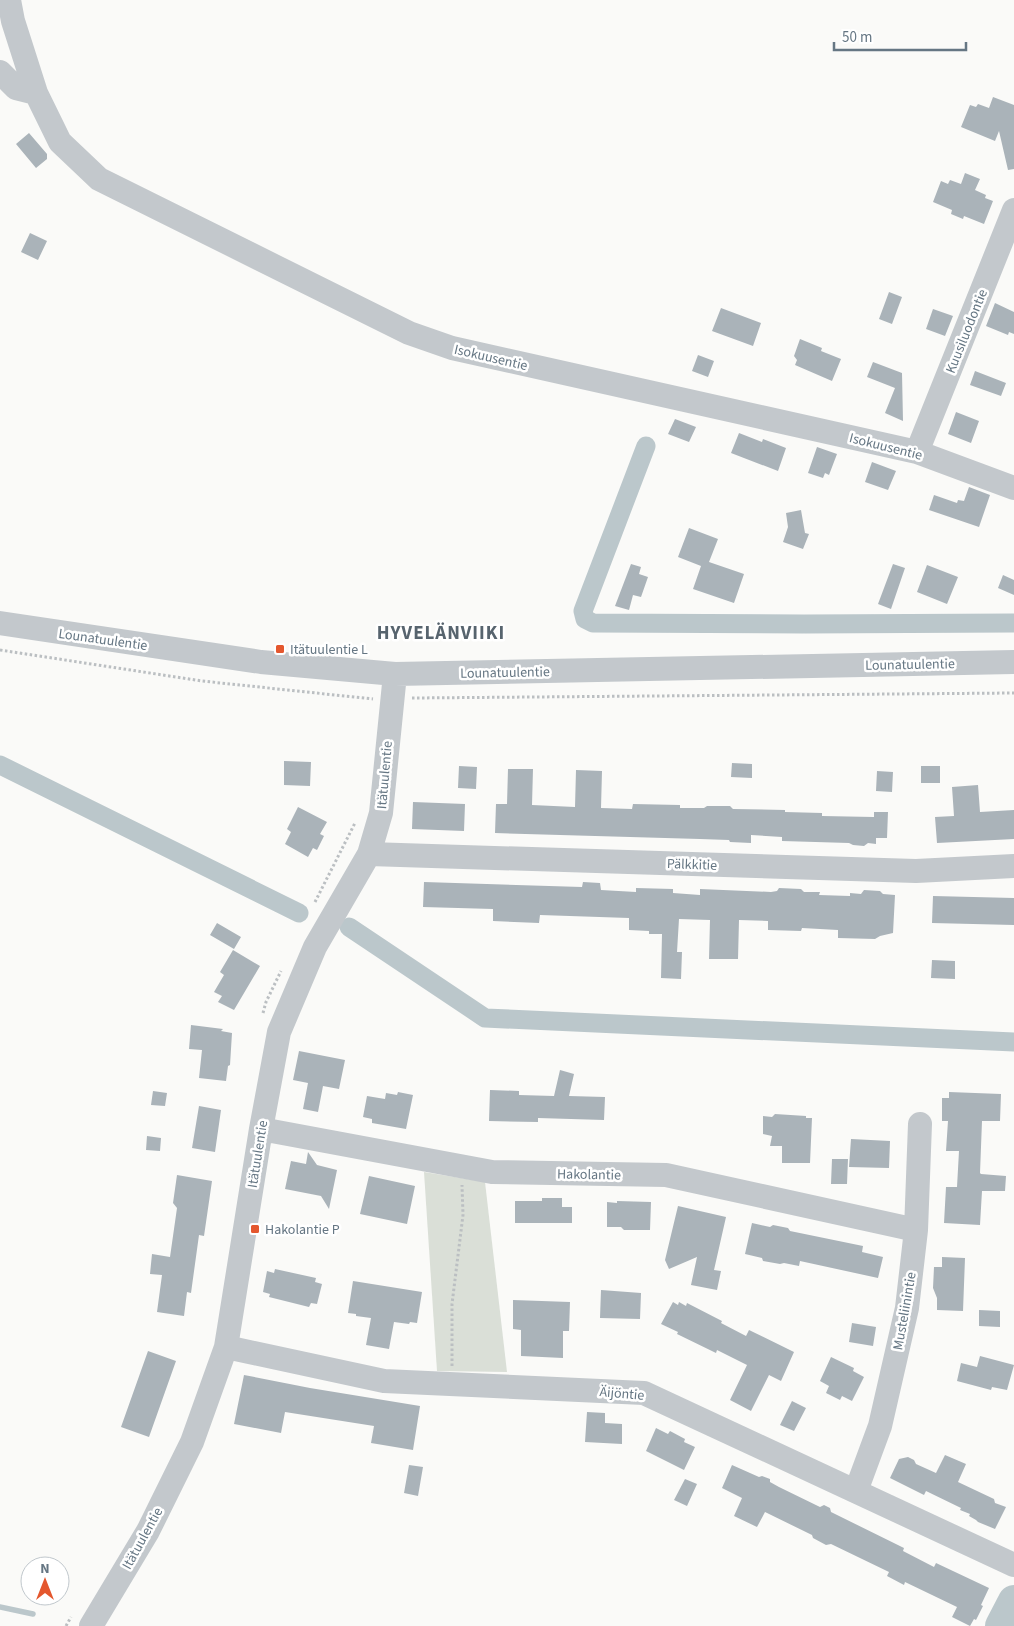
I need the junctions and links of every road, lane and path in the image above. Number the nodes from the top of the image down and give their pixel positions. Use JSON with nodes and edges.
{"nodes":[{"id":1,"x":9,"y":0,"type":"edge"},
{"id":2,"x":17,"y":84,"type":"edge"},
{"id":3,"x":1014,"y":210,"type":"edge"},
{"id":4,"x":917,"y":452,"type":"junction"},
{"id":5,"x":1014,"y":488,"type":"edge"},
{"id":6,"x":0,"y":623,"type":"edge"},
{"id":7,"x":0,"y":650,"type":"edge"},
{"id":8,"x":1014,"y":662,"type":"edge"},
{"id":9,"x":395,"y":674,"type":"junction"},
{"id":10,"x":1014,"y":693,"type":"edge"},
{"id":11,"x":392,"y":698,"type":"junction"},
{"id":12,"x":369,"y":854,"type":"junction"},
{"id":13,"x":1014,"y":866,"type":"edge"},
{"id":14,"x":920,"y":1124,"type":"dead end"},
{"id":15,"x":261,"y":1129,"type":"junction"},
{"id":16,"x":461,"y":1167,"type":"junction"},
{"id":17,"x":916,"y":1230,"type":"junction"},
{"id":18,"x":226,"y":1347,"type":"junction"},
{"id":19,"x":452,"y":1384,"type":"junction"},
{"id":20,"x":856,"y":1491,"type":"junction"},
{"id":21,"x":1014,"y":1565,"type":"edge"},
{"id":22,"x":91,"y":1626,"type":"edge"}],
"edges":[{"from":1,"to":2,"type":"street","name":"Isokuusentie"},
{"from":2,"to":4,"type":"street","name":"Isokuusentie"},
{"from":3,"to":4,"type":"street","name":"Kuusiluodontie"},
{"from":4,"to":5,"type":"street","name":"Isokuusentie"},
{"from":6,"to":9,"type":"street","name":"Lounatuulentie"},
{"from":7,"to":11,"type":"path"},
{"from":8,"to":9,"type":"street","name":"Lounatuulentie"},
{"from":9,"to":11,"type":"street","name":"Itätuulentie"},
{"from":10,"to":11,"type":"path"},
{"from":11,"to":12,"type":"street","name":"Itätuulentie"},
{"from":12,"to":13,"type":"street","name":"Pälkkitie"},
{"from":12,"to":15,"type":"street","name":"Itätuulentie"},
{"from":14,"to":17,"type":"street","name":"Musteliinintie"},
{"from":15,"to":16,"type":"street","name":"Hakolantie"},
{"from":15,"to":18,"type":"street","name":"Itätuulentie"},
{"from":16,"to":17,"type":"street","name":"Hakolantie"},
{"from":16,"to":19,"type":"path"},
{"from":17,"to":20,"type":"street","name":"Musteliinintie"},
{"from":18,"to":19,"type":"street","name":"Äijöntie"},
{"from":18,"to":22,"type":"street","name":"Itätuulentie"},
{"from":19,"to":20,"type":"street","name":"Äijöntie"},
{"from":20,"to":21,"type":"street","name":"Äijöntie"}]}
